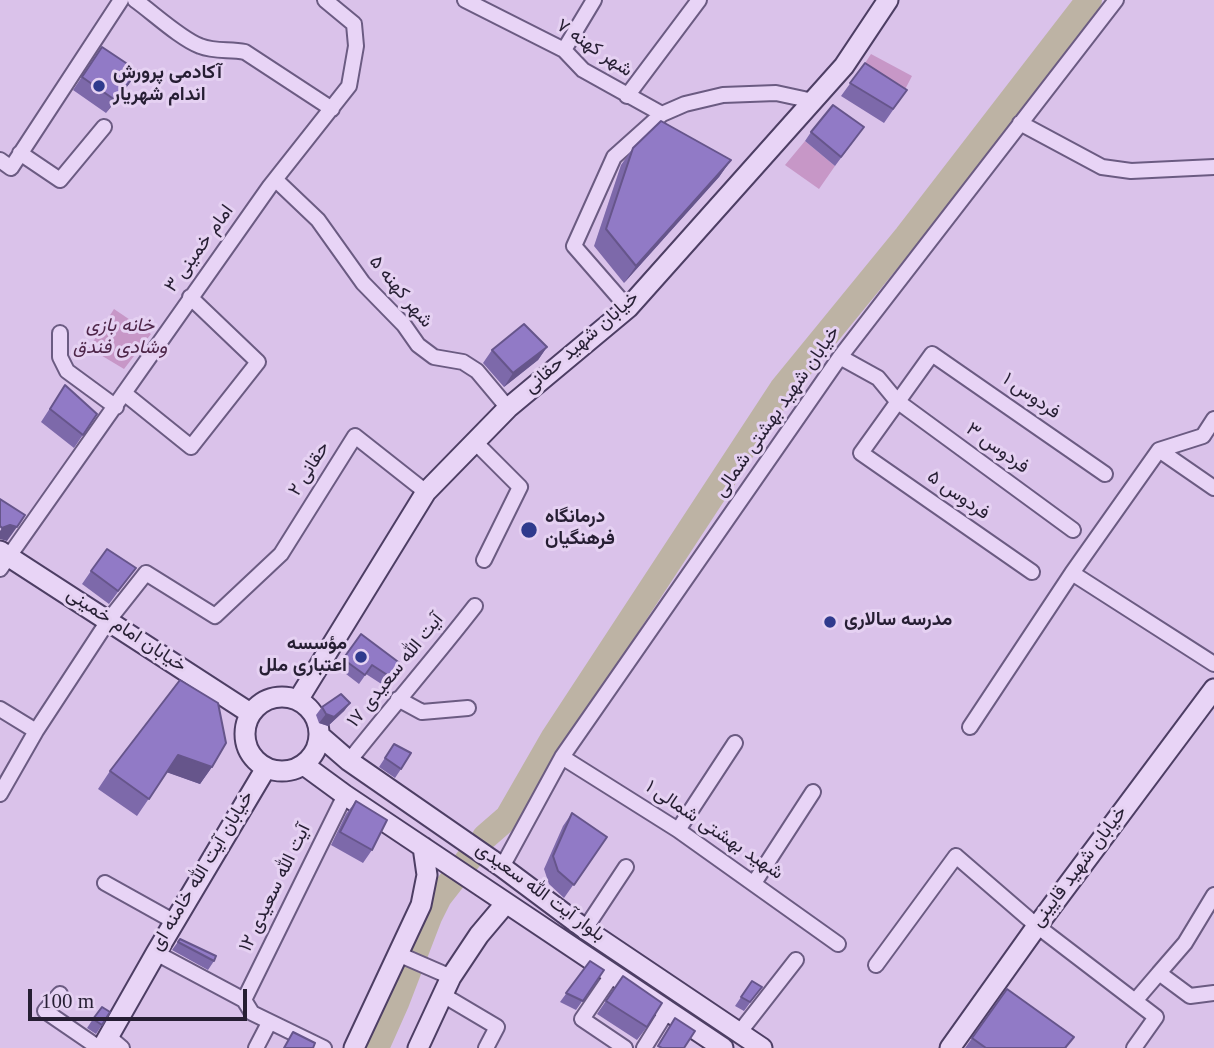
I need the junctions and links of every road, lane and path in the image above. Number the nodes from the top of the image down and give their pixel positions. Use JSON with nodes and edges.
{"nodes":[{"id":1,"x":121,"y":0,"type":"edge"},
{"id":2,"x":135,"y":0,"type":"edge"},
{"id":3,"x":325,"y":0,"type":"edge"},
{"id":4,"x":466,"y":0,"type":"edge"},
{"id":5,"x":594,"y":0,"type":"edge"},
{"id":6,"x":699,"y":0,"type":"edge"},
{"id":7,"x":888,"y":0,"type":"edge"},
{"id":8,"x":1116,"y":0,"type":"edge"},
{"id":9,"x":564,"y":50,"type":"junction"},
{"id":10,"x":627,"y":96,"type":"junction"},
{"id":11,"x":813,"y":101,"type":"junction"},
{"id":12,"x":332,"y":109,"type":"junction"},
{"id":13,"x":662,"y":114,"type":"junction"},
{"id":14,"x":1020,"y":123,"type":"junction"},
{"id":15,"x":104,"y":127,"type":"dead end"},
{"id":16,"x":20,"y":153,"type":"junction"},
{"id":17,"x":0,"y":160,"type":"edge"},
{"id":18,"x":1214,"y":167,"type":"edge"},
{"id":19,"x":276,"y":180,"type":"junction"},
{"id":20,"x":190,"y":297,"type":"junction"},
{"id":21,"x":628,"y":308,"type":"junction"},
{"id":22,"x":60,"y":333,"type":"dead end"},
{"id":23,"x":840,"y":357,"type":"junction"},
{"id":24,"x":124,"y":393,"type":"junction"},
{"id":25,"x":897,"y":401,"type":"junction"},
{"id":26,"x":116,"y":407,"type":"junction"},
{"id":27,"x":509,"y":408,"type":"junction"},
{"id":28,"x":1214,"y":419,"type":"edge"},
{"id":29,"x":475,"y":442,"type":"junction"},
{"id":30,"x":1158,"y":450,"type":"junction"},
{"id":31,"x":1105,"y":474,"type":"dead end"},
{"id":32,"x":1214,"y":488,"type":"edge"},
{"id":33,"x":426,"y":492,"type":"junction"},
{"id":34,"x":1073,"y":530,"type":"dead end"},
{"id":35,"x":3,"y":559,"type":"edge"},
{"id":36,"x":484,"y":560,"type":"dead end"},
{"id":37,"x":1032,"y":572,"type":"dead end"},
{"id":38,"x":1072,"y":573,"type":"junction"},
{"id":39,"x":475,"y":606,"type":"dead end"},
{"id":40,"x":108,"y":621,"type":"junction"},
{"id":41,"x":1214,"y":664,"type":"edge"},
{"id":42,"x":1214,"y":689,"type":"edge"},
{"id":43,"x":398,"y":699,"type":"junction"},
{"id":44,"x":298,"y":700,"type":"junction"},
{"id":45,"x":468,"y":708,"type":"dead end"},
{"id":46,"x":0,"y":709,"type":"edge"},
{"id":47,"x":250,"y":713,"type":"junction"},
{"id":48,"x":970,"y":727,"type":"dead end"},
{"id":49,"x":36,"y":731,"type":"junction"},
{"id":50,"x":319,"y":735,"type":"junction"},
{"id":51,"x":735,"y":743,"type":"dead end"},
{"id":52,"x":562,"y":757,"type":"junction"},
{"id":53,"x":349,"y":761,"type":"junction"},
{"id":54,"x":304,"y":765,"type":"junction"},
{"id":55,"x":266,"y":768,"type":"junction"},
{"id":56,"x":813,"y":792,"type":"dead end"},
{"id":57,"x":0,"y":794,"type":"edge"},
{"id":58,"x":345,"y":795,"type":"junction"},
{"id":59,"x":678,"y":830,"type":"junction"},
{"id":60,"x":423,"y":847,"type":"junction"},
{"id":61,"x":502,"y":867,"type":"junction"},
{"id":62,"x":626,"y":867,"type":"dead end"},
{"id":63,"x":105,"y":883,"type":"dead end"},
{"id":64,"x":754,"y":883,"type":"junction"},
{"id":65,"x":1214,"y":895,"type":"edge"},
{"id":66,"x":506,"y":903,"type":"junction"},
{"id":67,"x":174,"y":922,"type":"junction"},
{"id":68,"x":1037,"y":926,"type":"junction"},
{"id":69,"x":585,"y":929,"type":"junction"},
{"id":70,"x":838,"y":944,"type":"dead end"},
{"id":71,"x":156,"y":953,"type":"junction"},
{"id":72,"x":398,"y":954,"type":"junction"},
{"id":73,"x":796,"y":960,"type":"dead end"},
{"id":74,"x":876,"y":965,"type":"dead end"},
{"id":75,"x":1158,"y":973,"type":"junction"},
{"id":76,"x":612,"y":975,"type":"junction"},
{"id":77,"x":447,"y":986,"type":"junction"},
{"id":78,"x":60,"y":993,"type":"dead end"},
{"id":79,"x":1214,"y":993,"type":"edge"},
{"id":80,"x":244,"y":1000,"type":"junction"},
{"id":81,"x":1135,"y":1001,"type":"junction"},
{"id":82,"x":667,"y":1011,"type":"junction"},
{"id":83,"x":269,"y":1023,"type":"junction"},
{"id":84,"x":738,"y":1032,"type":"junction"},
{"id":85,"x":108,"y":1045,"type":"edge"},
{"id":86,"x":256,"y":1048,"type":"edge"},
{"id":87,"x":324,"y":1048,"type":"edge"},
{"id":88,"x":354,"y":1048,"type":"edge"},
{"id":89,"x":418,"y":1048,"type":"edge"},
{"id":90,"x":486,"y":1048,"type":"edge"},
{"id":91,"x":625,"y":1048,"type":"edge"},
{"id":92,"x":644,"y":1048,"type":"edge"},
{"id":93,"x":723,"y":1048,"type":"edge"},
{"id":94,"x":762,"y":1048,"type":"edge"},
{"id":95,"x":950,"y":1048,"type":"edge"},
{"id":96,"x":1134,"y":1048,"type":"edge"}],
"edges":[{"from":1,"to":16,"type":"street"},
{"from":2,"to":12,"type":"street"},
{"from":3,"to":12,"type":"street","name":"امام خمینی ۳"},
{"from":4,"to":9,"type":"street","name":"شهر کهنه ۷"},
{"from":5,"to":9,"type":"street"},
{"from":6,"to":10,"type":"street"},
{"from":7,"to":11,"type":"main road","name":"خیابان شهید حقانی"},
{"from":8,"to":14,"type":"street","name":"خیابان شهید بهشتی شمالی"},
{"from":9,"to":10,"type":"street","name":"شهر کهنه ۷"},
{"from":10,"to":13,"type":"street","name":"شهر کهنه ۷"},
{"from":11,"to":13,"type":"street"},
{"from":11,"to":21,"type":"main road","name":"خیابان شهید حقانی"},
{"from":12,"to":19,"type":"street","name":"امام خمینی ۳"},
{"from":13,"to":21,"type":"street"},
{"from":14,"to":18,"type":"street"},
{"from":14,"to":23,"type":"street","name":"خیابان شهید بهشتی شمالی"},
{"from":15,"to":16,"type":"street"},
{"from":16,"to":17,"type":"street"},
{"from":19,"to":20,"type":"street","name":"امام خمینی ۳"},
{"from":19,"to":27,"type":"street","name":"شهر کهنه ۵"},
{"from":20,"to":24,"type":"street","name":"امام خمینی ۳"},
{"from":20,"to":24,"type":"street"},
{"from":21,"to":27,"type":"main road","name":"خیابان شهید حقانی"},
{"from":22,"to":26,"type":"street"},
{"from":23,"to":25,"type":"street","name":"فردوس ۳"},
{"from":23,"to":52,"type":"street","name":"خیابان شهید بهشتی شمالی"},
{"from":24,"to":26,"type":"street","name":"امام خمینی ۳"},
{"from":25,"to":31,"type":"street","name":"فردوس ۱"},
{"from":25,"to":34,"type":"street","name":"فردوس ۳"},
{"from":25,"to":37,"type":"street","name":"فردوس ۵"},
{"from":26,"to":35,"type":"street","name":"امام خمینی ۳"},
{"from":27,"to":29,"type":"main road","name":"خیابان شهید حقانی"},
{"from":28,"to":30,"type":"street"},
{"from":29,"to":33,"type":"main road","name":"خیابان شهید حقانی"},
{"from":29,"to":36,"type":"street"},
{"from":30,"to":32,"type":"street"},
{"from":30,"to":38,"type":"street"},
{"from":33,"to":40,"type":"street","name":"حقانی ۲"},
{"from":33,"to":44,"type":"main road","name":"خیابان شهید حقانی"},
{"from":35,"to":40,"type":"main road","name":"خیابان امام خمینی"},
{"from":38,"to":41,"type":"street"},
{"from":38,"to":48,"type":"street"},
{"from":39,"to":43,"type":"street","name":"آیت الله سعیدی ۱۷"},
{"from":40,"to":47,"type":"main road","name":"خیابان امام خمینی"},
{"from":40,"to":49,"type":"street"},
{"from":42,"to":68,"type":"main road","name":"خیابان شهید قایینی"},
{"from":43,"to":45,"type":"street"},
{"from":43,"to":53,"type":"street","name":"آیت الله سعیدی ۱۷"},
{"from":44,"to":47,"type":"main road"},
{"from":44,"to":50,"type":"main road"},
{"from":46,"to":49,"type":"street"},
{"from":47,"to":55,"type":"main road"},
{"from":49,"to":57,"type":"street"},
{"from":50,"to":53,"type":"main road","name":"بلوار آیت الله سعیدی"},
{"from":50,"to":54,"type":"main road"},
{"from":51,"to":59,"type":"street"},
{"from":52,"to":59,"type":"street","name":"شهید بهشتی شمالی ۱"},
{"from":52,"to":61,"type":"street","name":"خیابان شهید بهشتی شمالی"},
{"from":53,"to":61,"type":"main road","name":"بلوار آیت الله سعیدی"},
{"from":54,"to":55,"type":"main road"},
{"from":54,"to":58,"type":"main road","name":"بلوار آیت الله سعیدی"},
{"from":55,"to":67,"type":"main road","name":"خیابان آیت الله خامنه ای"},
{"from":56,"to":64,"type":"street"},
{"from":58,"to":60,"type":"main road","name":"بلوار آیت الله سعیدی"},
{"from":58,"to":80,"type":"street","name":"آیت الله سعیدی ۱۲"},
{"from":59,"to":64,"type":"street","name":"شهید بهشتی شمالی ۱"},
{"from":60,"to":66,"type":"main road","name":"بلوار آیت الله سعیدی"},
{"from":60,"to":72,"type":"main road"},
{"from":61,"to":69,"type":"main road","name":"بلوار آیت الله سعیدی"},
{"from":62,"to":69,"type":"street"},
{"from":63,"to":67,"type":"street"},
{"from":64,"to":70,"type":"street","name":"شهید بهشتی شمالی ۱"},
{"from":65,"to":75,"type":"street"},
{"from":66,"to":76,"type":"main road","name":"بلوار آیت الله سعیدی"},
{"from":66,"to":77,"type":"main road"},
{"from":67,"to":71,"type":"main road","name":"خیابان آیت الله خامنه ای"},
{"from":68,"to":74,"type":"street"},
{"from":68,"to":81,"type":"street"},
{"from":68,"to":95,"type":"main road","name":"خیابان شهید قایینی"},
{"from":69,"to":84,"type":"main road","name":"بلوار آیت الله سعیدی"},
{"from":71,"to":80,"type":"street"},
{"from":71,"to":85,"type":"main road","name":"خیابان آیت الله خامنه ای"},
{"from":72,"to":77,"type":"street"},
{"from":72,"to":88,"type":"main road"},
{"from":73,"to":84,"type":"street"},
{"from":75,"to":79,"type":"street"},
{"from":75,"to":81,"type":"street"},
{"from":76,"to":82,"type":"main road","name":"بلوار آیت الله سعیدی"},
{"from":76,"to":91,"type":"street"},
{"from":77,"to":89,"type":"main road"},
{"from":77,"to":90,"type":"street"},
{"from":78,"to":85,"type":"street"},
{"from":80,"to":83,"type":"street"},
{"from":81,"to":96,"type":"street"},
{"from":82,"to":92,"type":"street"},
{"from":82,"to":93,"type":"main road","name":"بلوار آیت الله سعیدی"},
{"from":83,"to":86,"type":"street"},
{"from":83,"to":87,"type":"street"},
{"from":84,"to":94,"type":"main road","name":"بلوار آیت الله سعیدی"}]}
